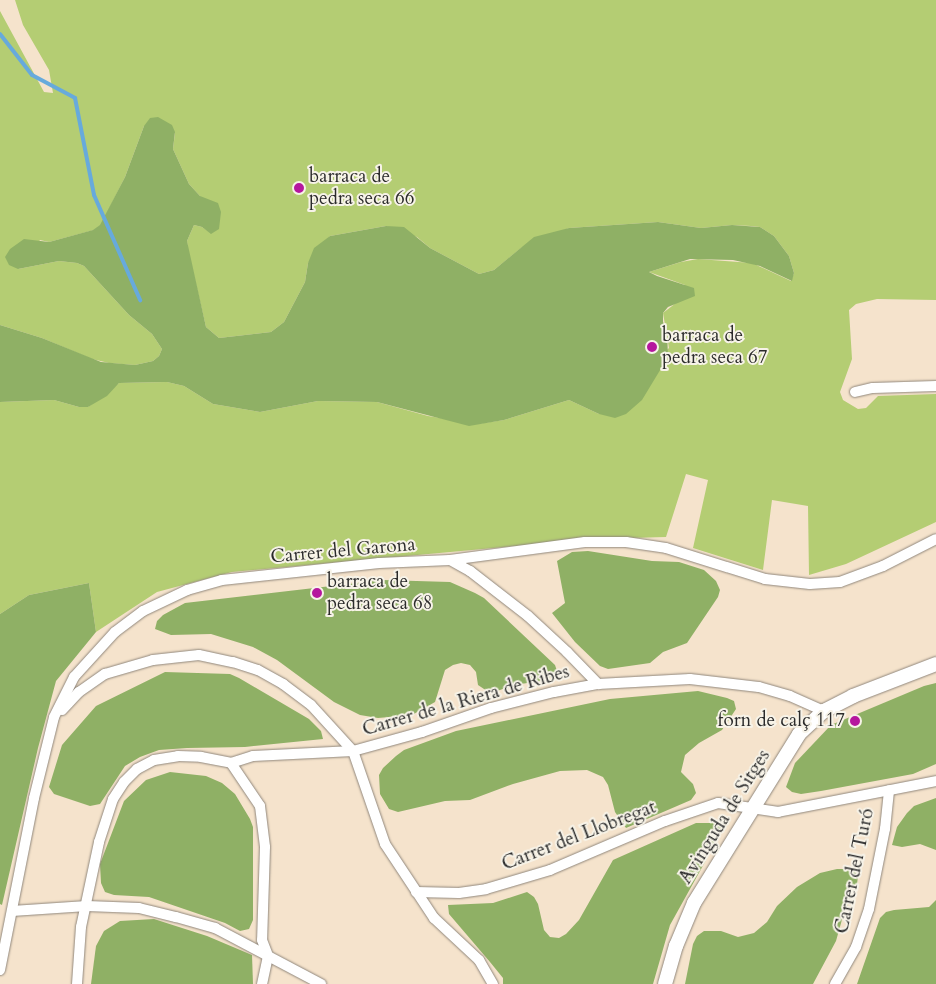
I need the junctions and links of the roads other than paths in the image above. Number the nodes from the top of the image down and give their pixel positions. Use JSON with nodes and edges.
{"nodes":[{"id":1,"x":936,"y":386,"type":"edge"},
{"id":2,"x":855,"y":392,"type":"dead end"},
{"id":3,"x":936,"y":540,"type":"edge"},
{"id":4,"x":450,"y":560,"type":"junction"},
{"id":5,"x":936,"y":664,"type":"edge"},
{"id":6,"x":598,"y":684,"type":"junction"},
{"id":7,"x":824,"y":711,"type":"junction"},
{"id":8,"x":54,"y":718,"type":"junction"},
{"id":9,"x":353,"y":751,"type":"junction"},
{"id":10,"x":231,"y":763,"type":"junction"},
{"id":11,"x":936,"y":781,"type":"edge"},
{"id":12,"x":889,"y":790,"type":"junction"},
{"id":13,"x":751,"y":809,"type":"junction"},
{"id":14,"x":416,"y":892,"type":"junction"},
{"id":15,"x":87,"y":906,"type":"junction"},
{"id":16,"x":12,"y":911,"type":"junction"},
{"id":17,"x":268,"y":956,"type":"junction"},
{"id":18,"x":0,"y":970,"type":"edge"},
{"id":19,"x":77,"y":984,"type":"edge"},
{"id":20,"x":262,"y":984,"type":"edge"},
{"id":21,"x":321,"y":984,"type":"edge"},
{"id":22,"x":493,"y":984,"type":"edge"},
{"id":23,"x":665,"y":984,"type":"edge"},
{"id":24,"x":835,"y":984,"type":"edge"}],
"edges":[{"from":1,"to":2,"type":"street"},
{"from":3,"to":4,"type":"street","name":"Carrer del Garona"},
{"from":4,"to":6,"type":"street"},
{"from":4,"to":8,"type":"street","name":"Carrer del Garona"},
{"from":5,"to":7,"type":"street","name":"Avinguda de Sitges"},
{"from":6,"to":7,"type":"street","name":"Carrer de la Riera de Ribes"},
{"from":6,"to":9,"type":"street","name":"Carrer de la Riera de Ribes"},
{"from":7,"to":13,"type":"street","name":"Avinguda de Sitges"},
{"from":8,"to":9,"type":"street"},
{"from":8,"to":16,"type":"street","name":"Carrer del Garona"},
{"from":9,"to":10,"type":"street","name":"Carrer de la Riera de Ribes"},
{"from":9,"to":14,"type":"street"},
{"from":10,"to":15,"type":"street"},
{"from":10,"to":17,"type":"street"},
{"from":11,"to":12,"type":"street","name":"Carrer del Llobregat"},
{"from":12,"to":13,"type":"street","name":"Carrer del Llobregat"},
{"from":12,"to":24,"type":"street","name":"Carrer del Turó"},
{"from":13,"to":14,"type":"street","name":"Carrer del Llobregat"},
{"from":13,"to":23,"type":"street","name":"Avinguda de Sitges"},
{"from":14,"to":22,"type":"street"},
{"from":15,"to":16,"type":"street"},
{"from":15,"to":17,"type":"street"},
{"from":15,"to":19,"type":"street"},
{"from":16,"to":18,"type":"street","name":"Carrer del Garona"},
{"from":17,"to":20,"type":"street"},
{"from":17,"to":21,"type":"street"}]}
